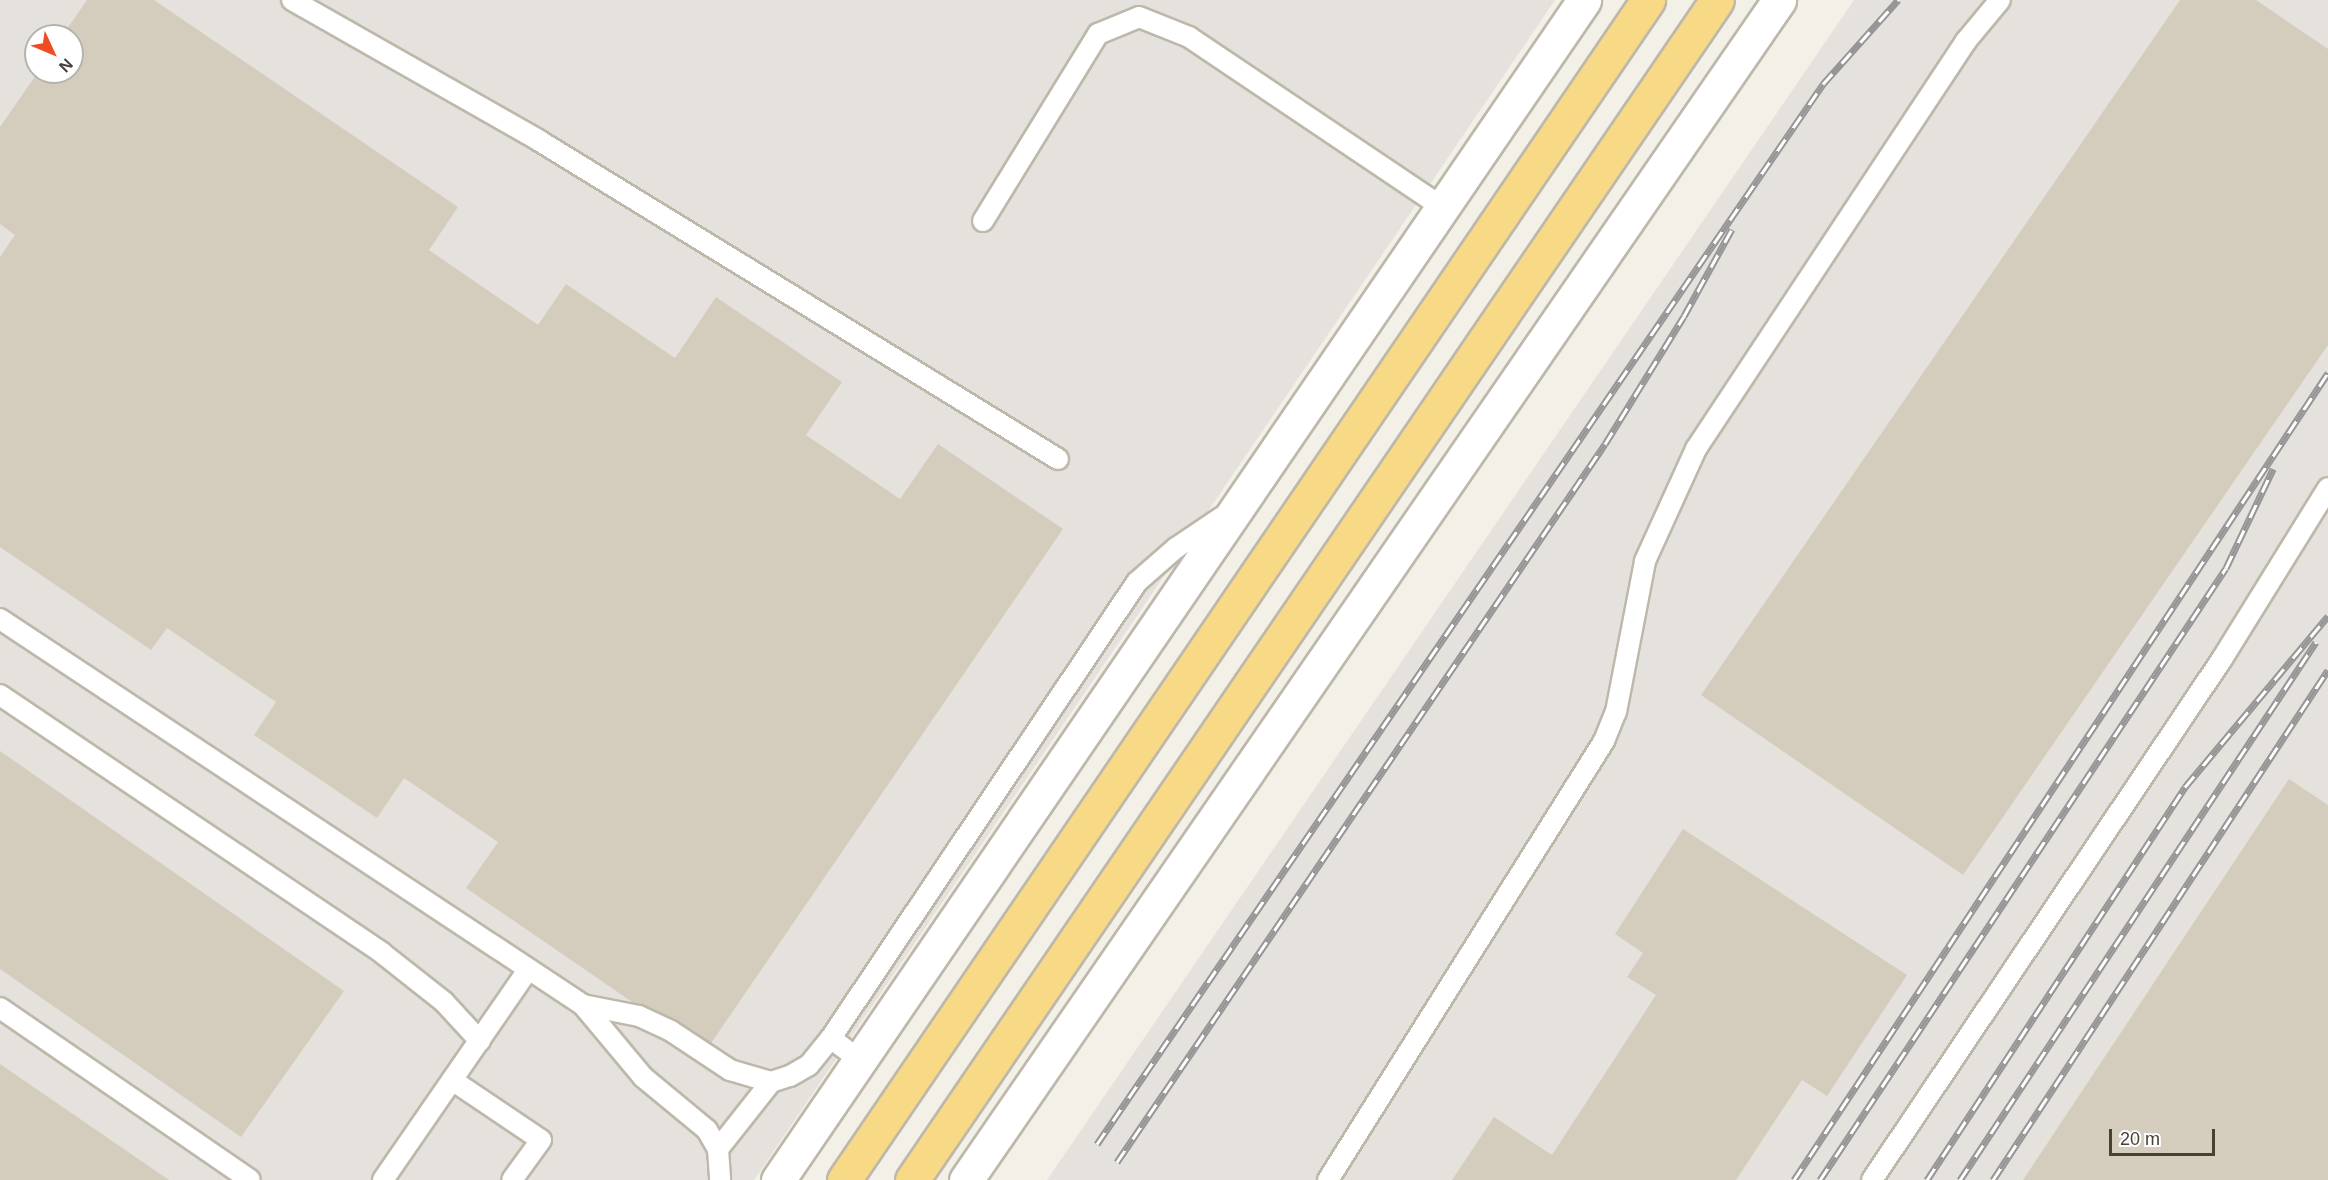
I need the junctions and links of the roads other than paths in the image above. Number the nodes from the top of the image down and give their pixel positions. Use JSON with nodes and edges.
{"nodes":[{"id":1,"x":292,"y":0,"type":"edge"},
{"id":2,"x":1584,"y":0,"type":"edge"},
{"id":3,"x":1648,"y":0,"type":"edge"},
{"id":4,"x":1717,"y":0,"type":"edge"},
{"id":5,"x":1779,"y":0,"type":"edge"},
{"id":6,"x":2000,"y":0,"type":"edge"},
{"id":7,"x":1442,"y":207,"type":"junction"},
{"id":8,"x":983,"y":221,"type":"dead end"},
{"id":9,"x":1058,"y":459,"type":"dead end"},
{"id":10,"x":2328,"y":488,"type":"edge"},
{"id":11,"x":1239,"y":505,"type":"junction"},
{"id":12,"x":0,"y":619,"type":"edge"},
{"id":13,"x":0,"y":695,"type":"edge"},
{"id":14,"x":527,"y":971,"type":"junction"},
{"id":15,"x":583,"y":1005,"type":"junction"},
{"id":16,"x":0,"y":1008,"type":"edge"},
{"id":17,"x":831,"y":1038,"type":"junction"},
{"id":18,"x":480,"y":1041,"type":"junction"},
{"id":19,"x":861,"y":1061,"type":"junction"},
{"id":20,"x":452,"y":1080,"type":"junction"},
{"id":21,"x":771,"y":1082,"type":"junction"},
{"id":22,"x":717,"y":1149,"type":"junction"},
{"id":23,"x":250,"y":1180,"type":"edge"},
{"id":24,"x":383,"y":1180,"type":"edge"},
{"id":25,"x":512,"y":1180,"type":"edge"},
{"id":26,"x":720,"y":1180,"type":"edge"},
{"id":27,"x":778,"y":1180,"type":"edge"},
{"id":28,"x":844,"y":1180,"type":"edge"},
{"id":29,"x":912,"y":1180,"type":"edge"},
{"id":30,"x":966,"y":1180,"type":"edge"},
{"id":31,"x":1328,"y":1180,"type":"edge"},
{"id":32,"x":1872,"y":1180,"type":"edge"}],
"edges":[{"from":1,"to":9,"type":"lane"},
{"from":2,"to":7,"type":"street"},
{"from":3,"to":28,"type":"highway"},
{"from":4,"to":29,"type":"highway"},
{"from":5,"to":30,"type":"street"},
{"from":6,"to":31,"type":"lane"},
{"from":7,"to":8,"type":"lane"},
{"from":7,"to":11,"type":"street"},
{"from":10,"to":32,"type":"lane"},
{"from":11,"to":17,"type":"lane"},
{"from":11,"to":19,"type":"street"},
{"from":12,"to":14,"type":"lane"},
{"from":13,"to":18,"type":"lane"},
{"from":14,"to":15,"type":"lane"},
{"from":14,"to":18,"type":"lane"},
{"from":15,"to":21,"type":"lane"},
{"from":15,"to":22,"type":"lane"},
{"from":16,"to":23,"type":"lane"},
{"from":17,"to":19,"type":"lane"},
{"from":17,"to":21,"type":"lane"},
{"from":18,"to":20,"type":"lane"},
{"from":19,"to":27,"type":"street"},
{"from":20,"to":24,"type":"lane"},
{"from":20,"to":25,"type":"lane"},
{"from":21,"to":22,"type":"lane"},
{"from":22,"to":26,"type":"lane"}]}
